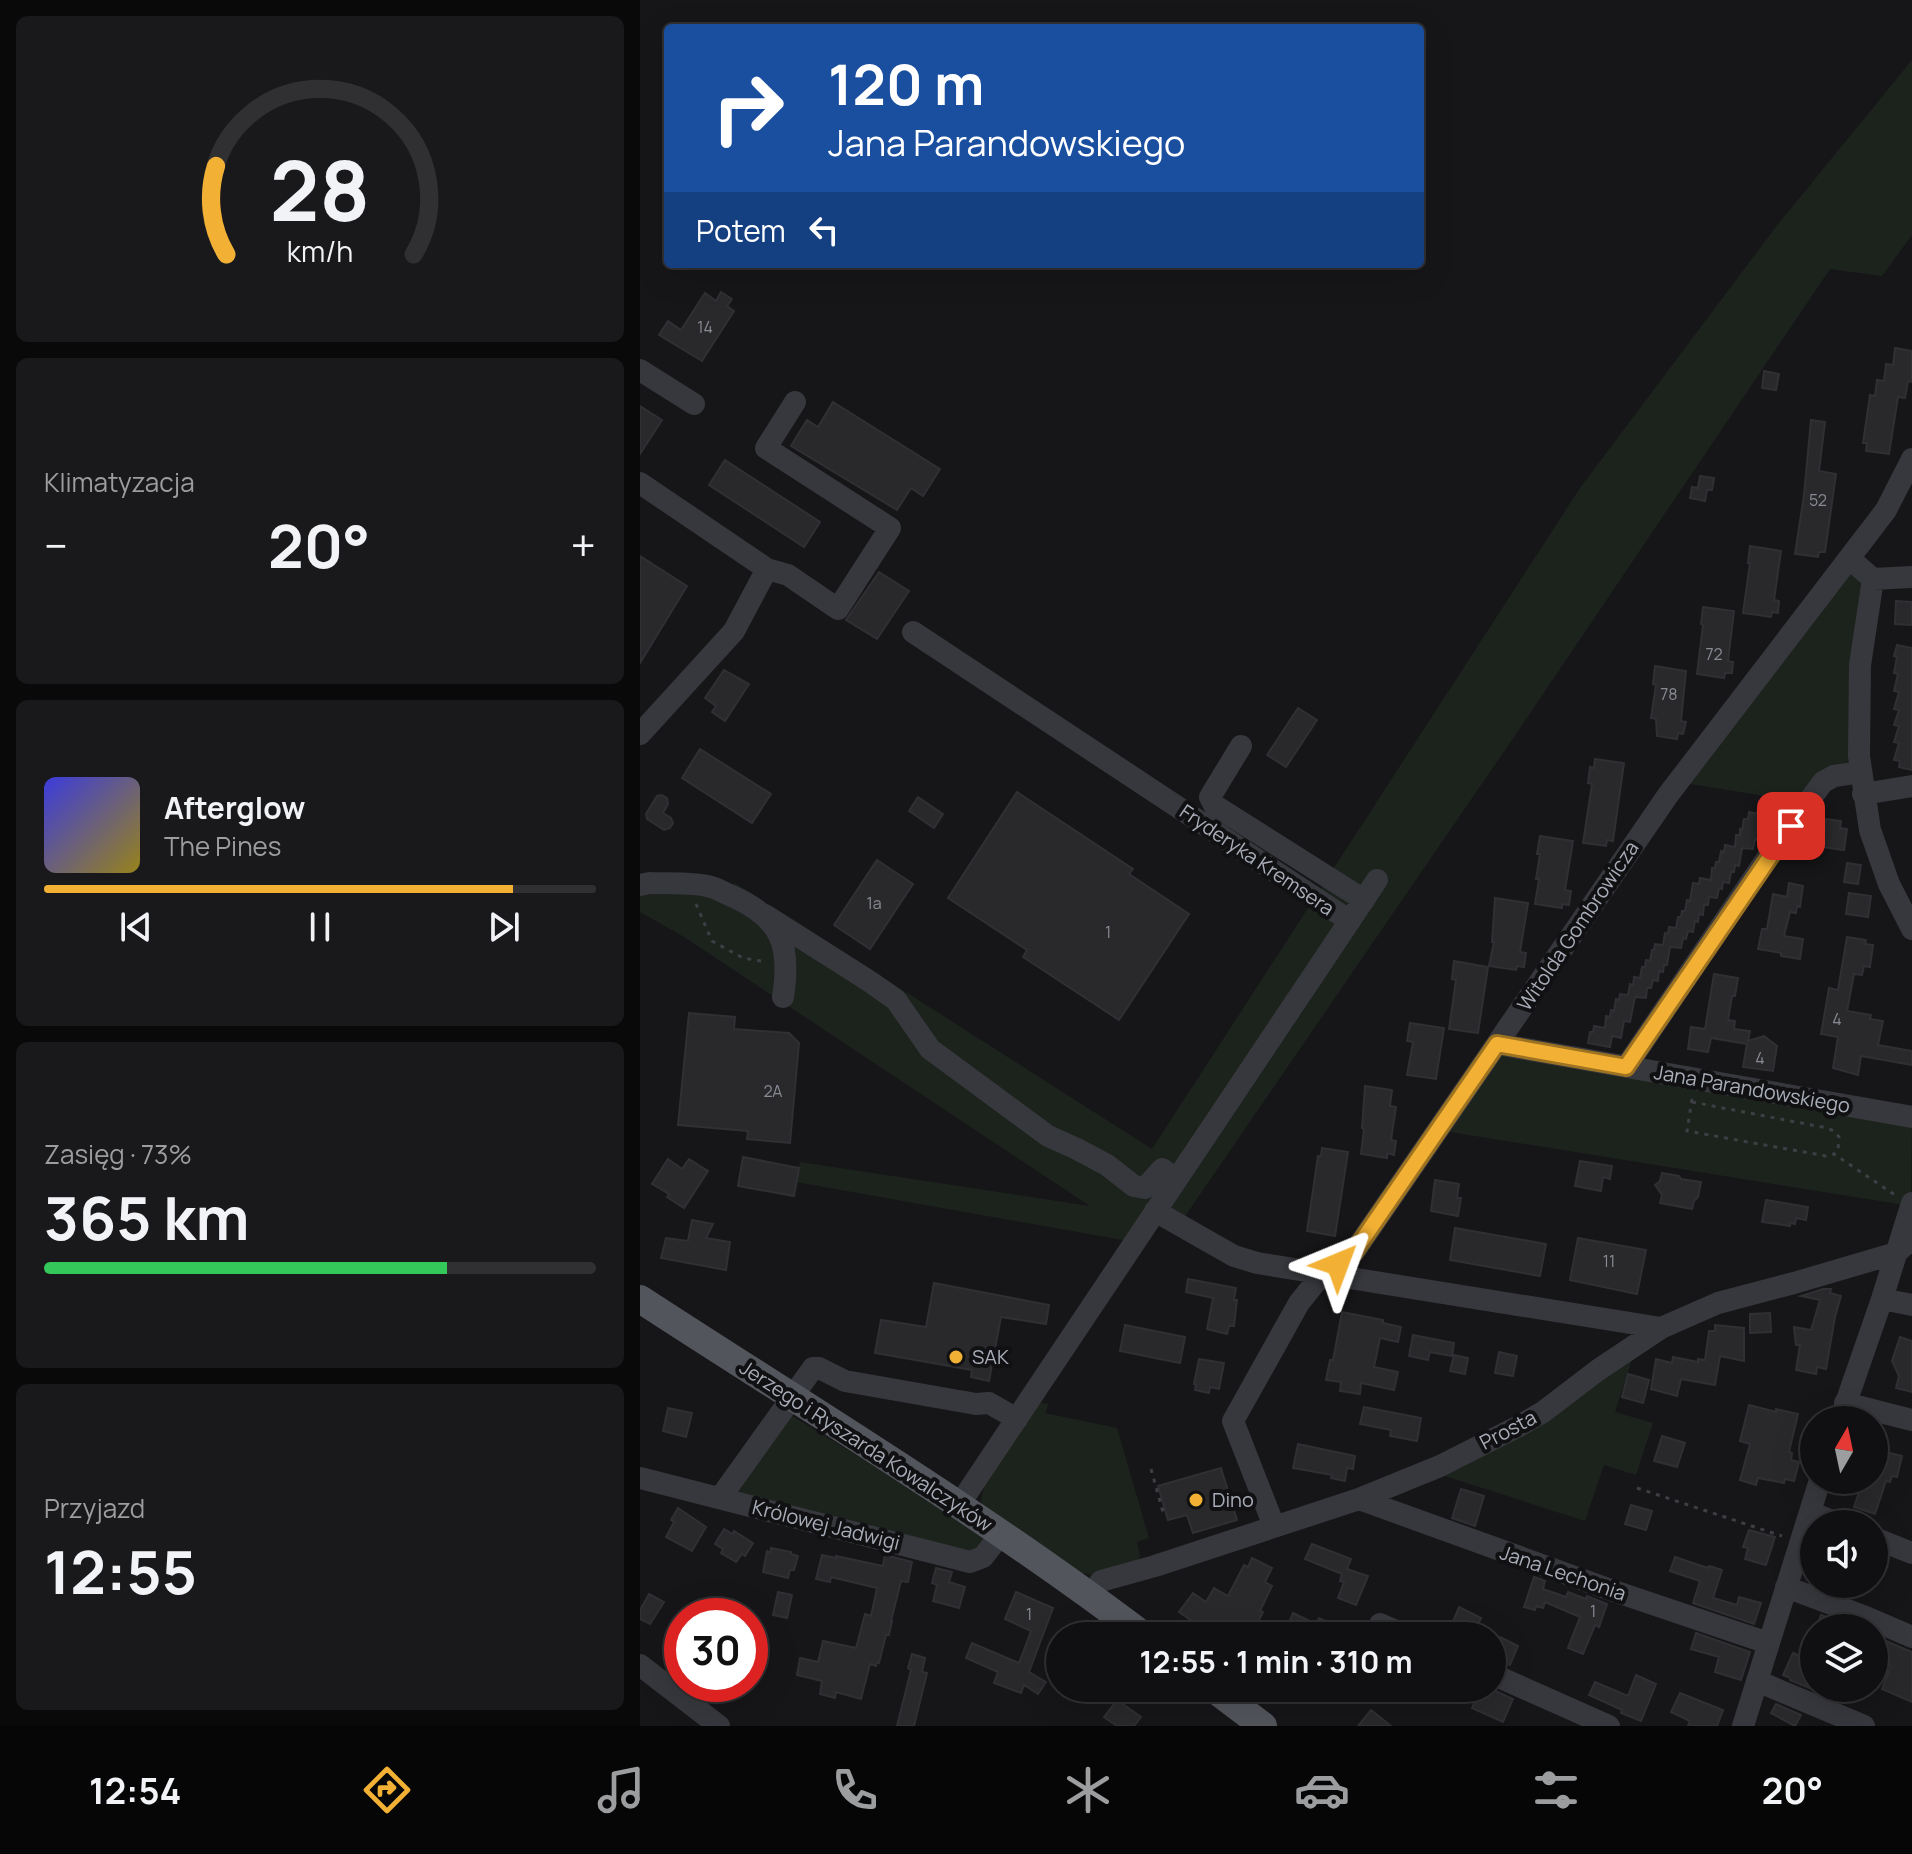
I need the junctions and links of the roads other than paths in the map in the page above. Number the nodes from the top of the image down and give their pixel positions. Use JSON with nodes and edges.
{"nodes":[{"id":1,"x":640,"y":370,"type":"edge"},
{"id":2,"x":795,"y":402,"type":"dead end"},
{"id":3,"x":694,"y":404,"type":"dead end"},
{"id":4,"x":1912,"y":459,"type":"edge"},
{"id":5,"x":640,"y":483,"type":"edge"},
{"id":6,"x":1850,"y":559,"type":"junction"},
{"id":7,"x":767,"y":569,"type":"junction"},
{"id":8,"x":1912,"y":577,"type":"edge"},
{"id":9,"x":1873,"y":579,"type":"junction"},
{"id":10,"x":913,"y":632,"type":"dead end"},
{"id":11,"x":640,"y":733,"type":"edge"},
{"id":12,"x":1241,"y":746,"type":"dead end"},
{"id":13,"x":1862,"y":783,"type":"junction"},
{"id":14,"x":1912,"y":786,"type":"edge"},
{"id":15,"x":1377,"y":880,"type":"dead end"},
{"id":16,"x":640,"y":885,"type":"edge"},
{"id":17,"x":1364,"y":900,"type":"junction"},
{"id":18,"x":765,"y":915,"type":"junction"},
{"id":19,"x":1350,"y":921,"type":"junction"},
{"id":20,"x":1912,"y":929,"type":"edge"},
{"id":21,"x":783,"y":997,"type":"dead end"},
{"id":22,"x":1497,"y":1044,"type":"junction"},
{"id":23,"x":1626,"y":1067,"type":"junction"},
{"id":24,"x":1912,"y":1117,"type":"edge"},
{"id":25,"x":1176,"y":1179,"type":"junction"},
{"id":26,"x":1912,"y":1204,"type":"edge"},
{"id":27,"x":1155,"y":1211,"type":"junction"},
{"id":28,"x":1904,"y":1246,"type":"edge"},
{"id":29,"x":1325,"y":1274,"type":"junction"},
{"id":30,"x":1884,"y":1292,"type":"junction"},
{"id":31,"x":640,"y":1299,"type":"edge"},
{"id":32,"x":1912,"y":1305,"type":"edge"},
{"id":33,"x":1661,"y":1328,"type":"junction"},
{"id":34,"x":791,"y":1397,"type":"junction"},
{"id":35,"x":1845,"y":1406,"type":"edge"},
{"id":36,"x":1888,"y":1417,"type":"edge"},
{"id":37,"x":1017,"y":1419,"type":"junction"},
{"id":38,"x":1912,"y":1420,"type":"edge"},
{"id":39,"x":640,"y":1478,"type":"edge"},
{"id":40,"x":720,"y":1498,"type":"junction"},
{"id":41,"x":1359,"y":1499,"type":"junction"},
{"id":42,"x":959,"y":1505,"type":"junction"},
{"id":43,"x":1274,"y":1526,"type":"junction"},
{"id":44,"x":1001,"y":1534,"type":"junction"},
{"id":45,"x":1800,"y":1542,"type":"edge"},
{"id":46,"x":1888,"y":1544,"type":"edge"},
{"id":47,"x":1912,"y":1553,"type":"edge"},
{"id":48,"x":1786,"y":1587,"type":"junction"},
{"id":49,"x":1090,"y":1596,"type":"junction"},
{"id":50,"x":1125,"y":1622,"type":"edge"},
{"id":51,"x":1912,"y":1637,"type":"edge"},
{"id":52,"x":1768,"y":1643,"type":"junction"},
{"id":53,"x":640,"y":1665,"type":"edge"},
{"id":54,"x":1506,"y":1680,"type":"edge"},
{"id":55,"x":1757,"y":1681,"type":"junction"},
{"id":56,"x":1231,"y":1702,"type":"edge"},
{"id":57,"x":719,"y":1726,"type":"edge"},
{"id":58,"x":1263,"y":1726,"type":"edge"},
{"id":59,"x":1609,"y":1726,"type":"edge"},
{"id":60,"x":1743,"y":1726,"type":"edge"},
{"id":61,"x":1864,"y":1726,"type":"edge"}],
"edges":[{"from":1,"to":3,"type":"street"},
{"from":2,"to":7,"type":"street"},
{"from":4,"to":6,"type":"street","name":"Witolda Gombrowicza"},
{"from":5,"to":7,"type":"street"},
{"from":6,"to":9,"type":"street"},
{"from":6,"to":22,"type":"street","name":"Witolda Gombrowicza"},
{"from":7,"to":11,"type":"street"},
{"from":8,"to":9,"type":"street"},
{"from":9,"to":13,"type":"street"},
{"from":10,"to":19,"type":"street","name":"Fryderyka Kremsera"},
{"from":12,"to":17,"type":"street"},
{"from":13,"to":14,"type":"street"},
{"from":13,"to":20,"type":"street"},
{"from":13,"to":23,"type":"street"},
{"from":15,"to":17,"type":"street"},
{"from":16,"to":18,"type":"street"},
{"from":17,"to":19,"type":"street"},
{"from":18,"to":21,"type":"street"},
{"from":18,"to":25,"type":"street"},
{"from":19,"to":25,"type":"street","name":"Fryderyka Kremsera"},
{"from":22,"to":23,"type":"street","name":"Jana Parandowskiego"},
{"from":22,"to":29,"type":"street","name":"Witolda Gombrowicza"},
{"from":23,"to":24,"type":"street","name":"Jana Parandowskiego"},
{"from":25,"to":27,"type":"street","name":"Fryderyka Kremsera"},
{"from":26,"to":28,"type":"street"},
{"from":27,"to":29,"type":"street"},
{"from":27,"to":37,"type":"street","name":"Fryderyka Kremsera"},
{"from":28,"to":30,"type":"street"},
{"from":28,"to":33,"type":"street","name":"Prosta"},
{"from":29,"to":33,"type":"street"},
{"from":29,"to":43,"type":"street","name":"Witolda Gombrowicza"},
{"from":30,"to":32,"type":"street"},
{"from":30,"to":35,"type":"street"},
{"from":31,"to":34,"type":"main road","name":"Jerzego i Ryszarda Kowalczyków"},
{"from":33,"to":41,"type":"street","name":"Prosta"},
{"from":34,"to":37,"type":"street"},
{"from":34,"to":40,"type":"street"},
{"from":34,"to":42,"type":"main road","name":"Jerzego i Ryszarda Kowalczyków"},
{"from":36,"to":38,"type":"street"},
{"from":37,"to":42,"type":"street","name":"Fryderyka Kremsera"},
{"from":39,"to":40,"type":"street","name":"Królowej Jadwigi"},
{"from":40,"to":44,"type":"street","name":"Królowej Jadwigi"},
{"from":41,"to":43,"type":"street","name":"Prosta"},
{"from":41,"to":52,"type":"street","name":"Jana Lechonia"},
{"from":42,"to":44,"type":"main road","name":"Jerzego i Ryszarda Kowalczyków"},
{"from":43,"to":49,"type":"street","name":"Prosta"},
{"from":44,"to":49,"type":"main road","name":"Jerzego i Ryszarda Kowalczyków"},
{"from":45,"to":48,"type":"street"},
{"from":46,"to":47,"type":"street"},
{"from":48,"to":51,"type":"street"},
{"from":48,"to":52,"type":"street"},
{"from":49,"to":50,"type":"main road","name":"Jerzego i Ryszarda Kowalczyków"},
{"from":52,"to":55,"type":"street"},
{"from":53,"to":57,"type":"street"},
{"from":54,"to":59,"type":"street"},
{"from":55,"to":60,"type":"street"},
{"from":55,"to":61,"type":"street"},
{"from":56,"to":58,"type":"main road"}]}
